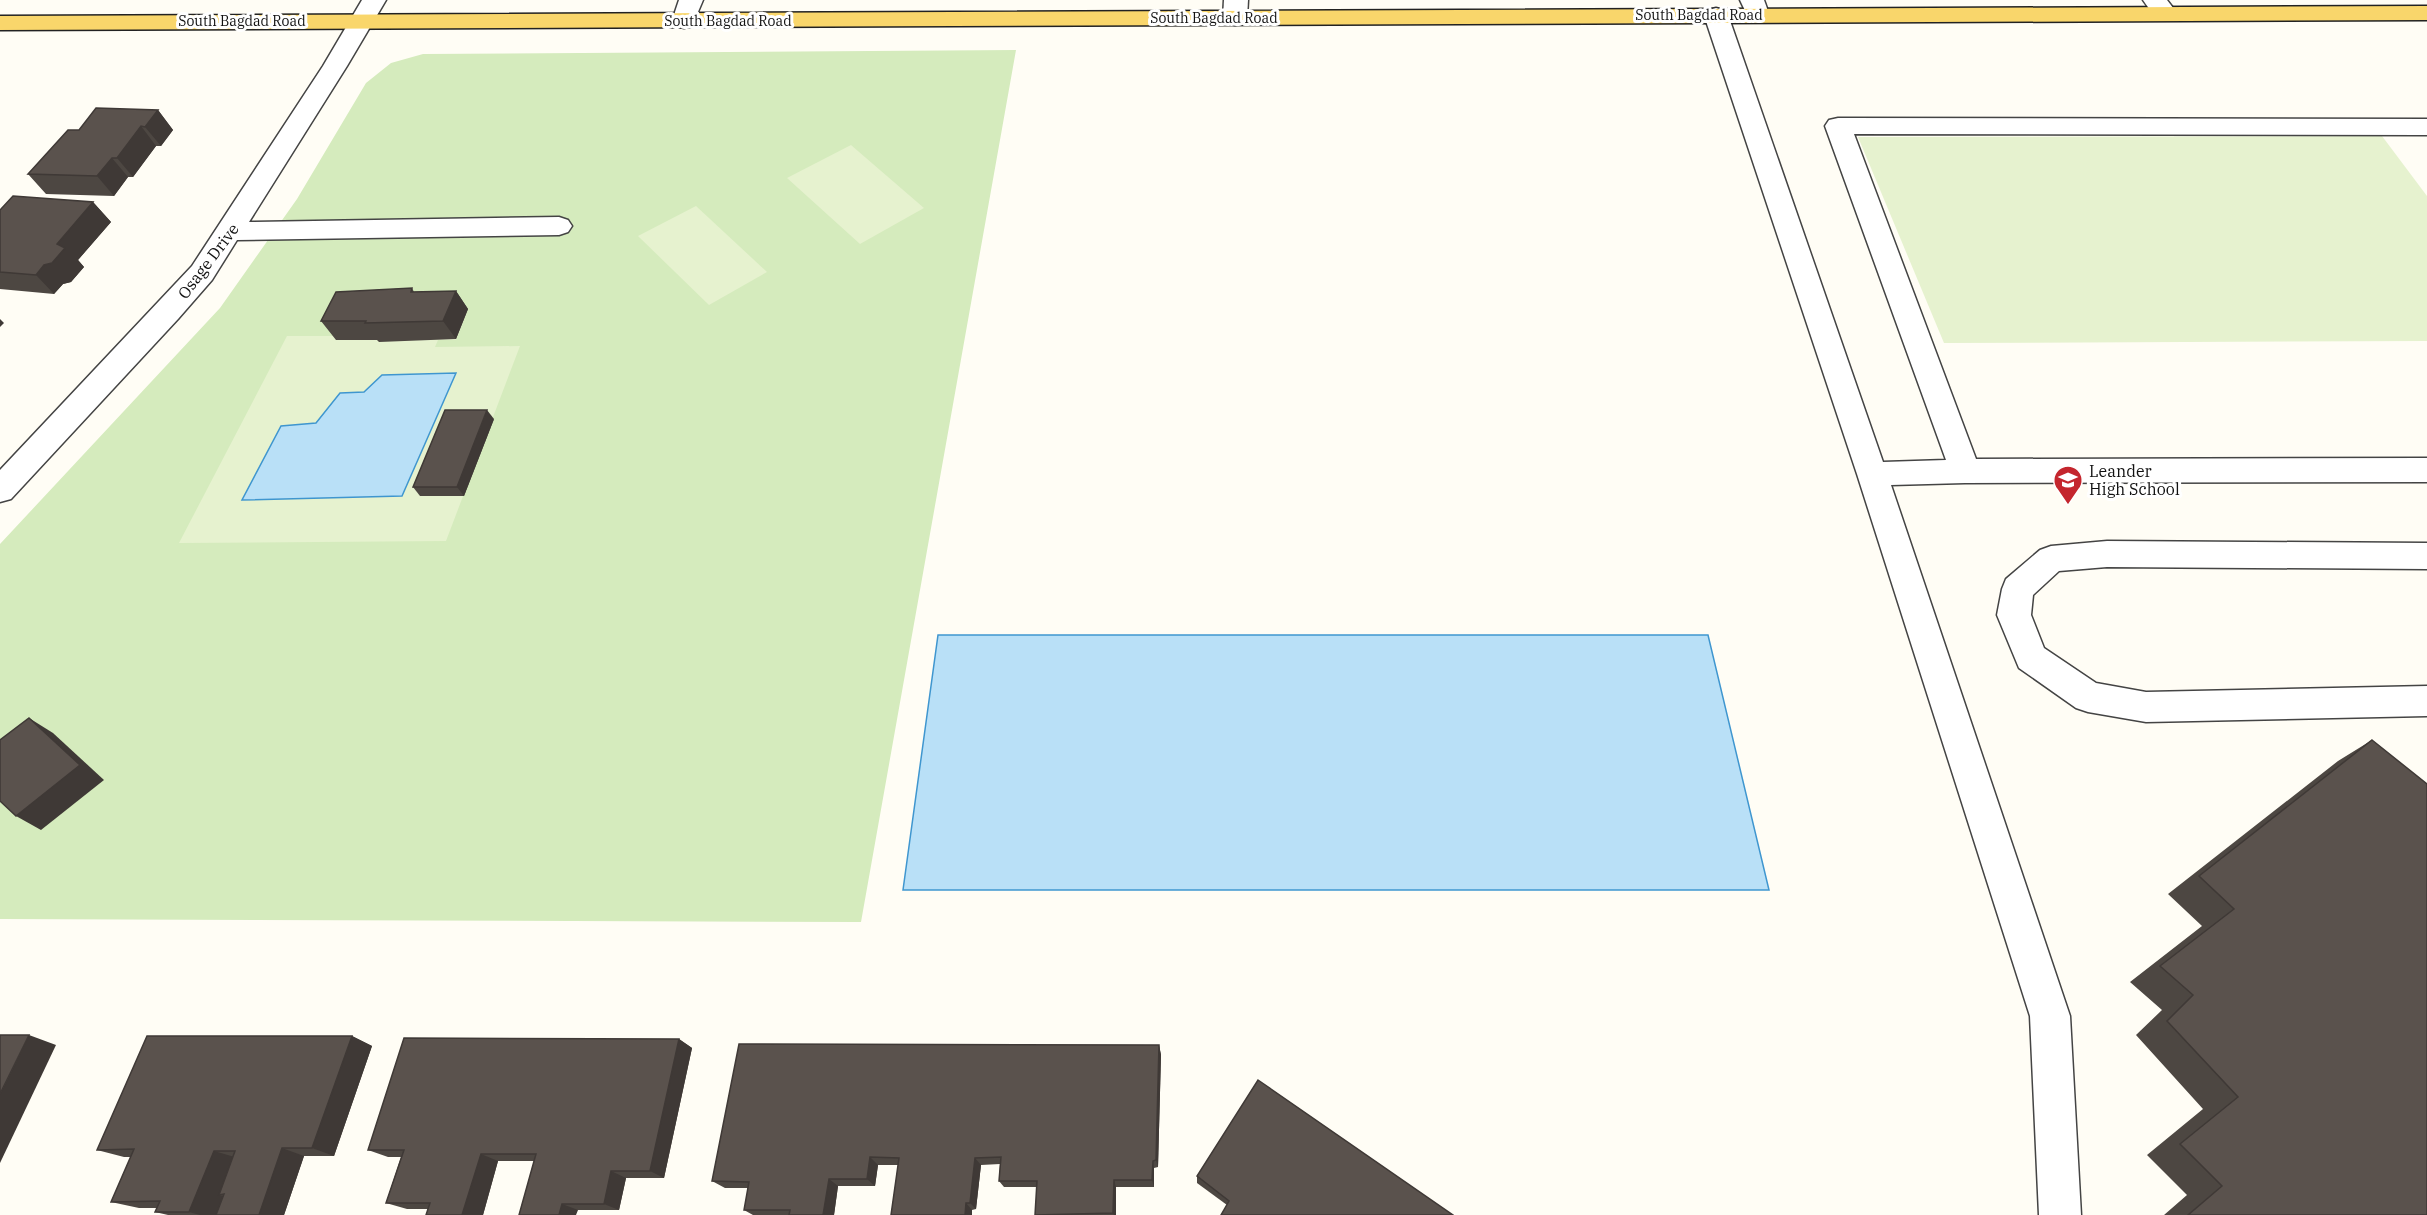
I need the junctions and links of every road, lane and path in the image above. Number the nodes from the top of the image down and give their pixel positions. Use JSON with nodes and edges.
{"nodes":[{"id":1,"x":1755,"y":7,"type":"edge"},
{"id":2,"x":2160,"y":7,"type":"edge"},
{"id":3,"x":1235,"y":9,"type":"edge"},
{"id":4,"x":367,"y":10,"type":"edge"},
{"id":5,"x":688,"y":10,"type":"edge"},
{"id":6,"x":2427,"y":13,"type":"edge"},
{"id":7,"x":1716,"y":15,"type":"junction"},
{"id":8,"x":0,"y":23,"type":"edge"},
{"id":9,"x":2427,"y":127,"type":"edge"},
{"id":10,"x":559,"y":226,"type":"dead end"},
{"id":11,"x":231,"y":231,"type":"junction"},
{"id":12,"x":2427,"y":470,"type":"edge"},
{"id":13,"x":1965,"y":471,"type":"junction"},
{"id":14,"x":1872,"y":474,"type":"junction"},
{"id":15,"x":0,"y":490,"type":"edge"},
{"id":16,"x":2427,"y":556,"type":"edge"},
{"id":17,"x":2427,"y":701,"type":"edge"},
{"id":18,"x":2060,"y":1215,"type":"edge"}],
"edges":[{"from":1,"to":2,"type":"main road","name":"South Bagdad Road"},
{"from":1,"to":7,"type":"main road","name":"South Bagdad Road"},
{"from":2,"to":6,"type":"main road","name":"South Bagdad Road"},
{"from":3,"to":5,"type":"main road","name":"South Bagdad Road"},
{"from":3,"to":7,"type":"main road","name":"South Bagdad Road"},
{"from":4,"to":5,"type":"main road","name":"South Bagdad Road"},
{"from":4,"to":8,"type":"main road","name":"South Bagdad Road"},
{"from":4,"to":11,"type":"street","name":"Osage Drive"},
{"from":7,"to":14,"type":"street"},
{"from":9,"to":13,"type":"street"},
{"from":10,"to":11,"type":"street"},
{"from":11,"to":15,"type":"street","name":"Osage Drive"},
{"from":12,"to":13,"type":"street"},
{"from":13,"to":14,"type":"street"},
{"from":14,"to":18,"type":"street"},
{"from":16,"to":17,"type":"street"}]}
